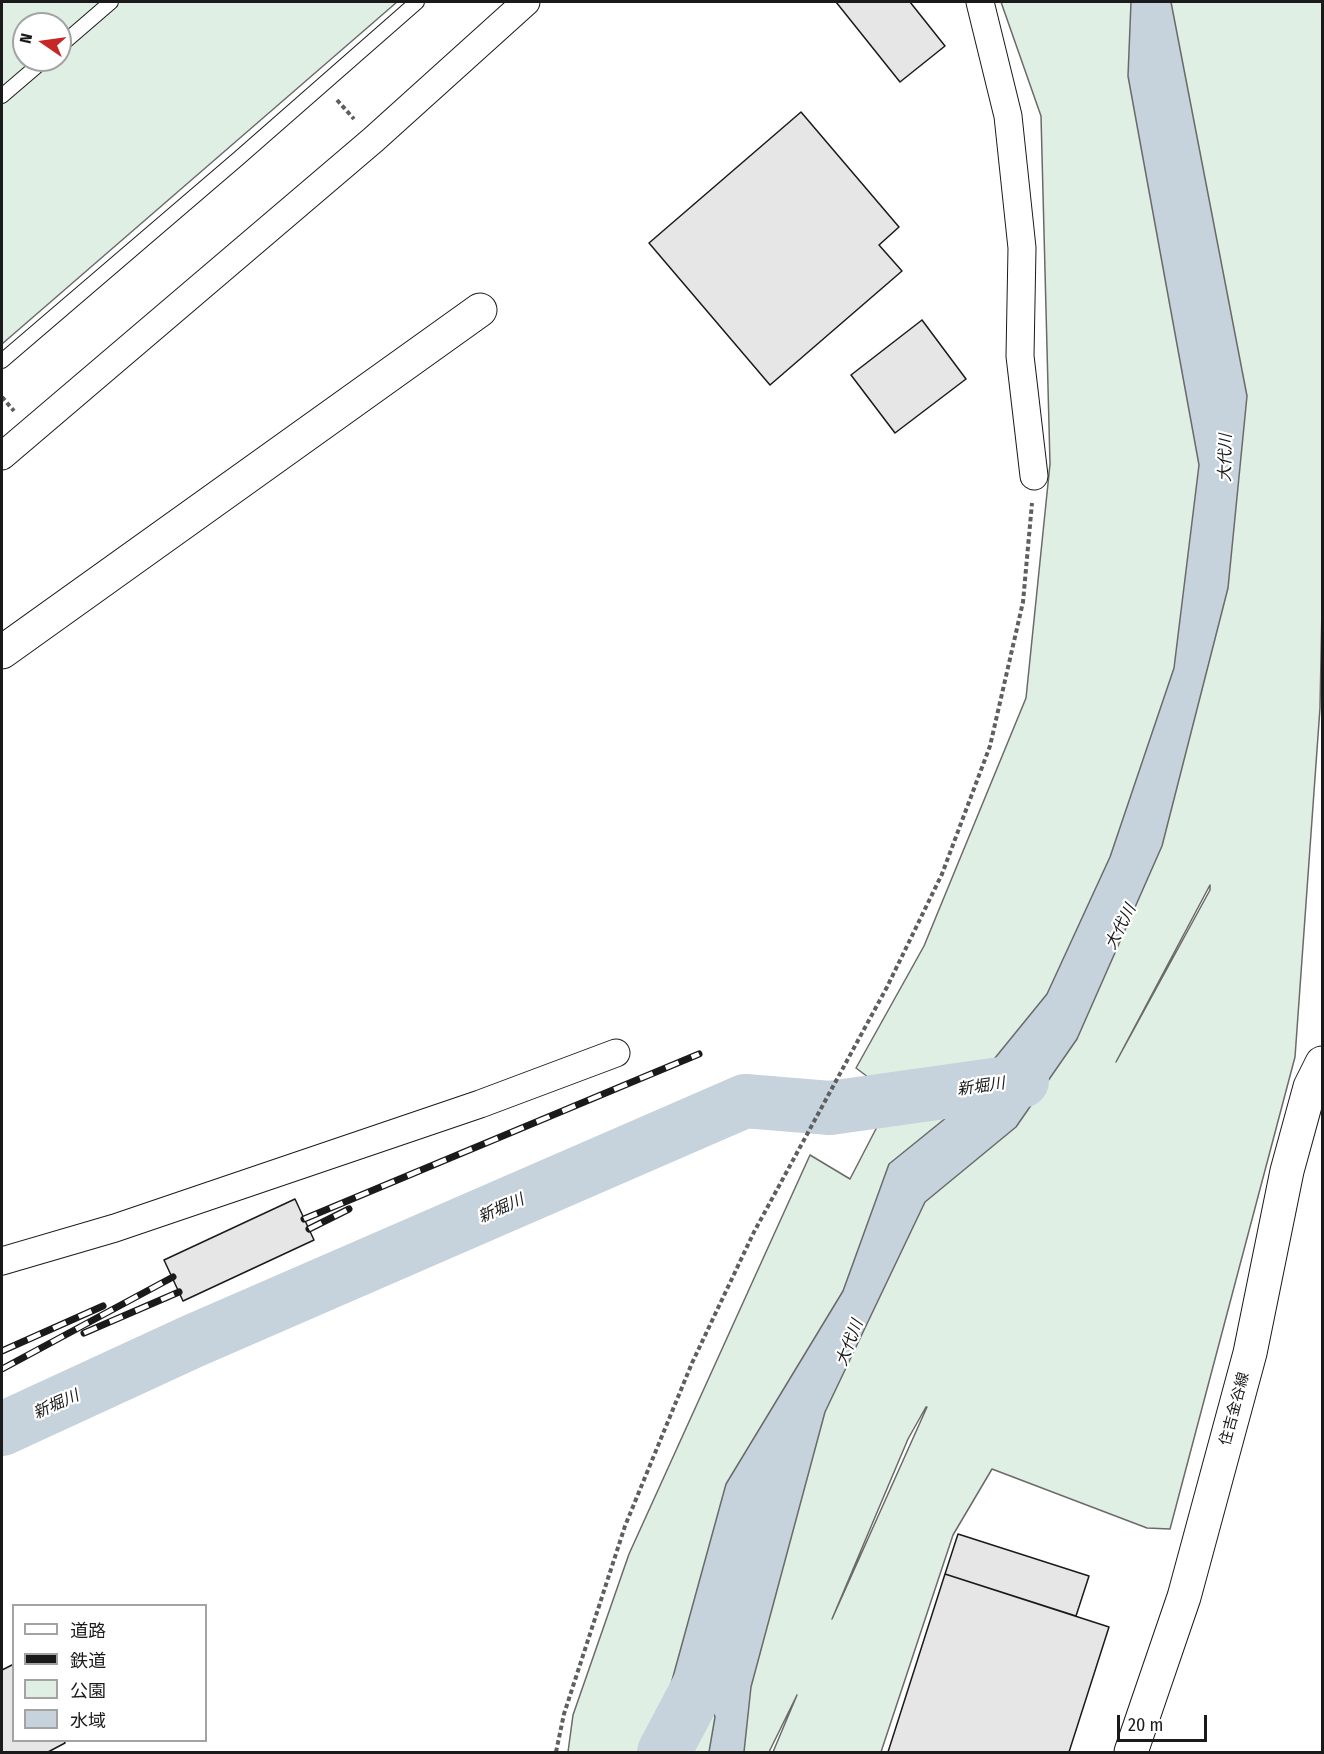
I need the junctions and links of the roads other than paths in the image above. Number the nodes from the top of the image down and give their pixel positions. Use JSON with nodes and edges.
{"nodes":[{"id":1,"x":111,"y":2,"type":"edge"},
{"id":2,"x":417,"y":2,"type":"edge"},
{"id":3,"x":526,"y":2,"type":"edge"},
{"id":4,"x":980,"y":2,"type":"edge"},
{"id":5,"x":72,"y":36,"type":"edge"},
{"id":6,"x":30,"y":72,"type":"edge"},
{"id":7,"x":2,"y":96,"type":"edge"},
{"id":8,"x":480,"y":309,"type":"dead end"},
{"id":9,"x":2,"y":361,"type":"edge"},
{"id":10,"x":2,"y":456,"type":"edge"},
{"id":11,"x":1034,"y":476,"type":"road end"},
{"id":12,"x":2,"y":651,"type":"edge"},
{"id":13,"x":616,"y":1053,"type":"dead end"},
{"id":14,"x":1323,"y":1063,"type":"edge"},
{"id":15,"x":2,"y":1261,"type":"edge"},
{"id":16,"x":1131,"y":1752,"type":"edge"}],
"edges":[{"from":1,"to":5,"type":"lane"},
{"from":2,"to":9,"type":"lane"},
{"from":3,"to":10,"type":"street"},
{"from":4,"to":11,"type":"street"},
{"from":6,"to":7,"type":"lane"},
{"from":8,"to":12,"type":"main road"},
{"from":13,"to":15,"type":"street"},
{"from":14,"to":16,"type":"main road","name":"住吉金谷線"}]}
